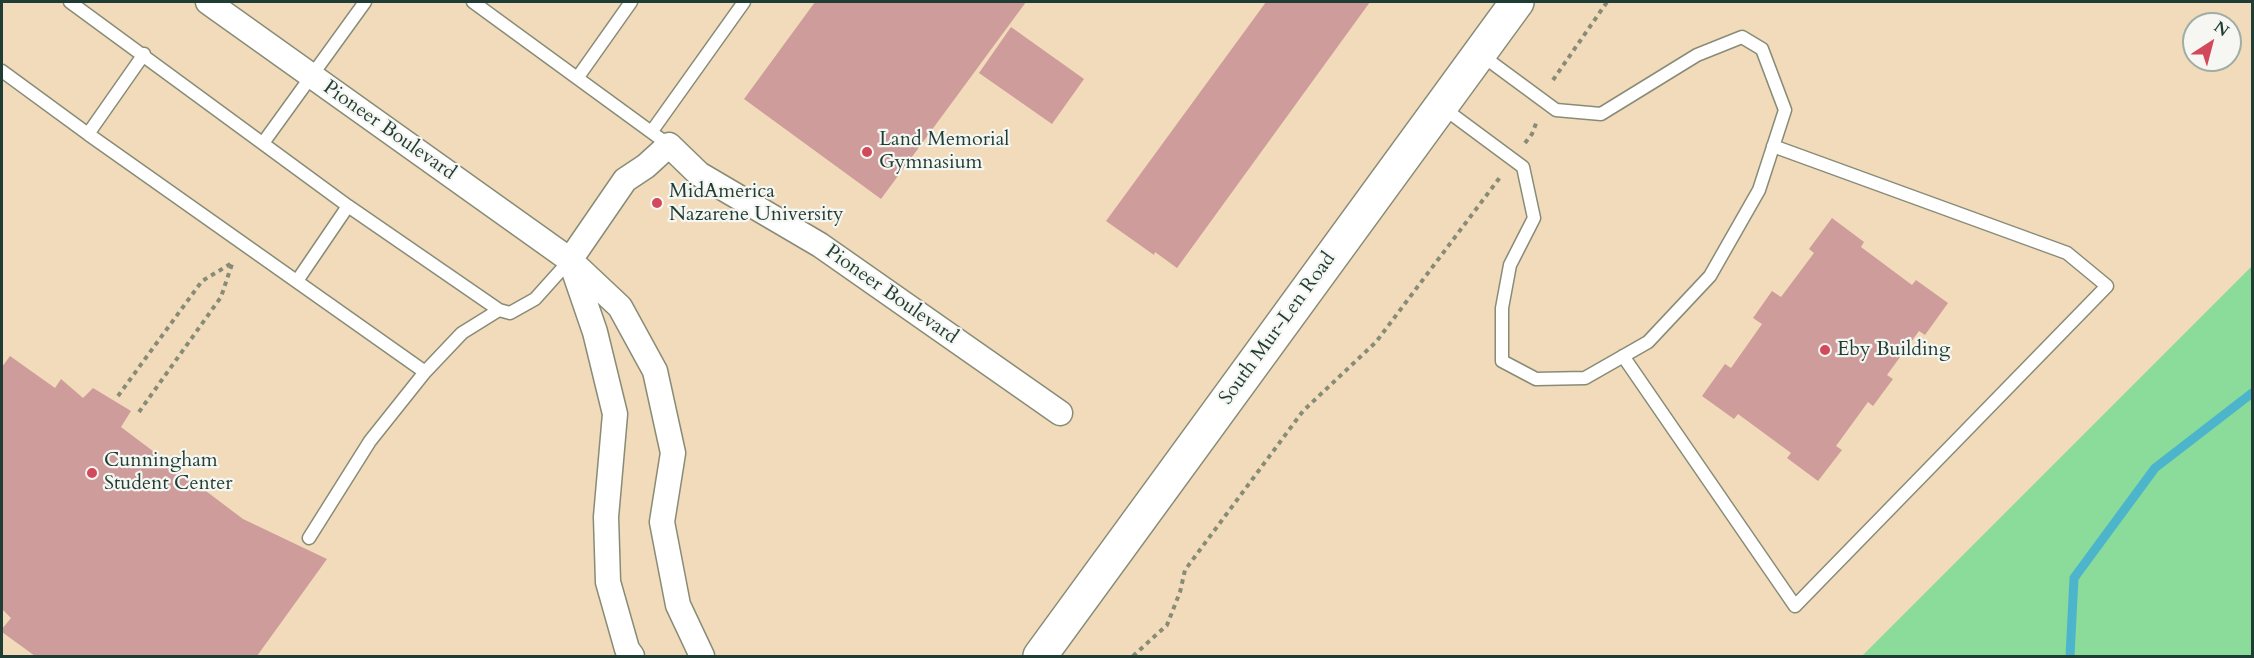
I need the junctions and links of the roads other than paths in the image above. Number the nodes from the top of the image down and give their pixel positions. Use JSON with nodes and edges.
{"nodes":[{"id":1,"x":70,"y":2,"type":"edge"},
{"id":2,"x":208,"y":2,"type":"edge"},
{"id":3,"x":365,"y":2,"type":"edge"},
{"id":4,"x":472,"y":2,"type":"edge"},
{"id":5,"x":631,"y":2,"type":"edge"},
{"id":6,"x":744,"y":2,"type":"edge"},
{"id":7,"x":1516,"y":2,"type":"edge"},
{"id":8,"x":1479,"y":53,"type":"junction"},
{"id":9,"x":144,"y":54,"type":"junction"},
{"id":10,"x":2,"y":71,"type":"edge"},
{"id":11,"x":313,"y":76,"type":"junction"},
{"id":12,"x":578,"y":77,"type":"junction"},
{"id":13,"x":1441,"y":106,"type":"junction"},
{"id":14,"x":88,"y":134,"type":"junction"},
{"id":15,"x":661,"y":138,"type":"junction"},
{"id":16,"x":263,"y":143,"type":"junction"},
{"id":17,"x":1773,"y":146,"type":"junction"},
{"id":18,"x":348,"y":206,"type":"junction"},
{"id":19,"x":570,"y":260,"type":"junction"},
{"id":20,"x":297,"y":281,"type":"junction"},
{"id":21,"x":500,"y":310,"type":"junction"},
{"id":22,"x":1623,"y":356,"type":"junction"},
{"id":23,"x":425,"y":372,"type":"junction"},
{"id":24,"x":1060,"y":413,"type":"dead end"},
{"id":25,"x":309,"y":538,"type":"dead end"},
{"id":26,"x":632,"y":657,"type":"edge"},
{"id":27,"x":702,"y":657,"type":"edge"},
{"id":28,"x":1040,"y":657,"type":"edge"}],
"edges":[{"from":1,"to":9,"type":"lane"},
{"from":2,"to":11,"type":"street","name":"Pioneer Boulevard"},
{"from":3,"to":11,"type":"lane"},
{"from":4,"to":12,"type":"lane"},
{"from":5,"to":12,"type":"lane"},
{"from":6,"to":15,"type":"lane"},
{"from":7,"to":8,"type":"main road","name":"South Mur-Len Road"},
{"from":8,"to":13,"type":"main road","name":"South Mur-Len Road"},
{"from":8,"to":17,"type":"lane"},
{"from":9,"to":14,"type":"lane"},
{"from":9,"to":16,"type":"lane"},
{"from":10,"to":14,"type":"lane"},
{"from":11,"to":16,"type":"lane"},
{"from":11,"to":19,"type":"street","name":"Pioneer Boulevard"},
{"from":12,"to":15,"type":"lane"},
{"from":13,"to":22,"type":"lane"},
{"from":13,"to":28,"type":"main road","name":"South Mur-Len Road"},
{"from":14,"to":20,"type":"lane"},
{"from":15,"to":19,"type":"street"},
{"from":15,"to":24,"type":"street","name":"Pioneer Boulevard"},
{"from":16,"to":18,"type":"lane"},
{"from":17,"to":22,"type":"lane"},
{"from":17,"to":22,"type":"lane"},
{"from":18,"to":20,"type":"lane"},
{"from":18,"to":21,"type":"lane"},
{"from":19,"to":21,"type":"lane"},
{"from":19,"to":26,"type":"street"},
{"from":19,"to":27,"type":"street","name":"Pioneer Boulevard"},
{"from":20,"to":23,"type":"lane"},
{"from":21,"to":23,"type":"lane"},
{"from":23,"to":25,"type":"lane"}]}
